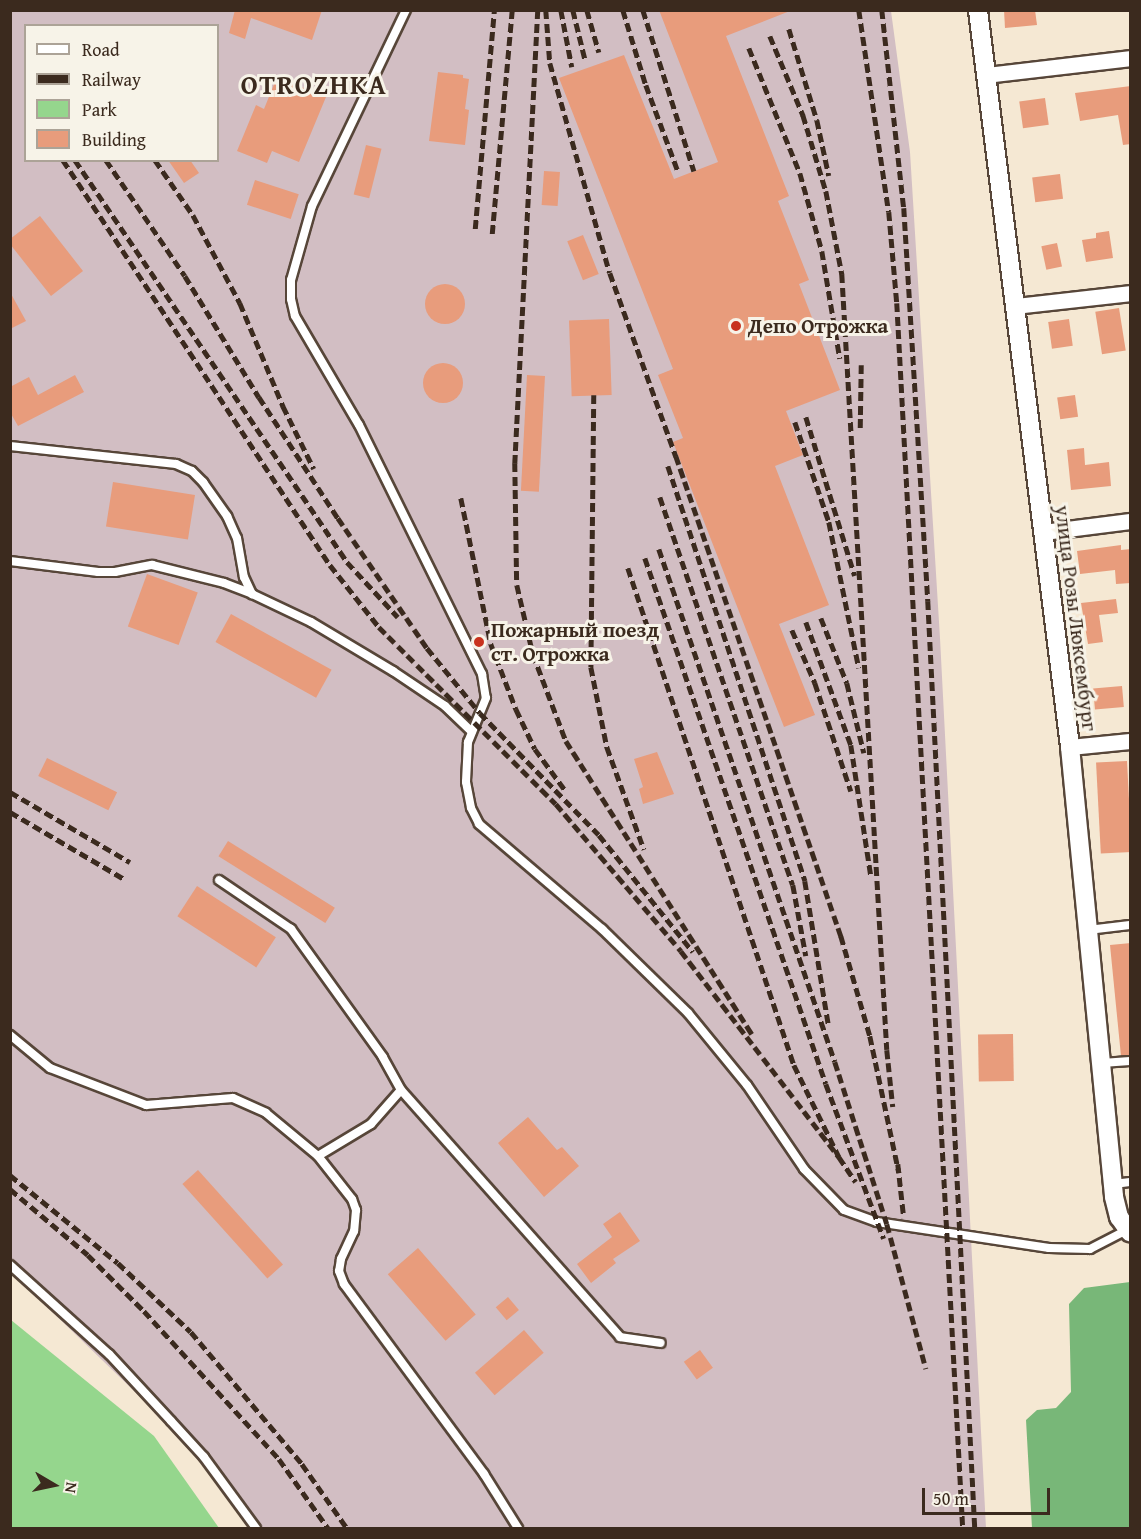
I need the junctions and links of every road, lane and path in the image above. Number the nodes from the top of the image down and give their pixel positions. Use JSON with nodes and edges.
{"nodes":[{"id":1,"x":406,"y":10,"type":"edge"},
{"id":2,"x":978,"y":10,"type":"edge"},
{"id":3,"x":1131,"y":58,"type":"edge"},
{"id":4,"x":986,"y":75,"type":"junction"},
{"id":5,"x":1131,"y":293,"type":"edge"},
{"id":6,"x":1015,"y":306,"type":"junction"},
{"id":7,"x":10,"y":446,"type":"edge"},
{"id":8,"x":1131,"y":521,"type":"edge"},
{"id":9,"x":1043,"y":532,"type":"junction"},
{"id":10,"x":10,"y":561,"type":"edge"},
{"id":11,"x":252,"y":594,"type":"junction"},
{"id":12,"x":472,"y":732,"type":"junction"},
{"id":13,"x":1131,"y":741,"type":"edge"},
{"id":14,"x":1070,"y":747,"type":"junction"},
{"id":15,"x":219,"y":880,"type":"dead end"},
{"id":16,"x":1131,"y":925,"type":"edge"},
{"id":17,"x":1088,"y":930,"type":"junction"},
{"id":18,"x":10,"y":1035,"type":"edge"},
{"id":19,"x":1131,"y":1061,"type":"edge"},
{"id":20,"x":1101,"y":1063,"type":"junction"},
{"id":21,"x":401,"y":1090,"type":"junction"},
{"id":22,"x":318,"y":1156,"type":"junction"},
{"id":23,"x":1121,"y":1183,"type":"edge"},
{"id":24,"x":1129,"y":1231,"type":"edge"},
{"id":25,"x":10,"y":1265,"type":"edge"},
{"id":26,"x":661,"y":1342,"type":"dead end"},
{"id":27,"x":256,"y":1528,"type":"edge"},
{"id":28,"x":518,"y":1528,"type":"edge"}],
"edges":[{"from":1,"to":12,"type":"lane"},
{"from":2,"to":4,"type":"street","name":"улица Розы Люксембург"},
{"from":3,"to":4,"type":"street"},
{"from":4,"to":6,"type":"street","name":"улица Розы Люксембург"},
{"from":5,"to":6,"type":"street"},
{"from":6,"to":9,"type":"street","name":"улица Розы Люксембург"},
{"from":7,"to":11,"type":"lane"},
{"from":8,"to":9,"type":"street"},
{"from":9,"to":14,"type":"street","name":"улица Розы Люксембург"},
{"from":10,"to":11,"type":"lane"},
{"from":11,"to":12,"type":"lane"},
{"from":12,"to":24,"type":"lane"},
{"from":13,"to":14,"type":"street"},
{"from":14,"to":17,"type":"street","name":"улица Розы Люксембург"},
{"from":15,"to":21,"type":"lane"},
{"from":16,"to":17,"type":"lane"},
{"from":17,"to":20,"type":"street","name":"улица Розы Люксембург"},
{"from":18,"to":22,"type":"lane"},
{"from":19,"to":20,"type":"lane"},
{"from":20,"to":23,"type":"street","name":"улица Розы Люксембург"},
{"from":21,"to":22,"type":"lane"},
{"from":21,"to":26,"type":"lane"},
{"from":22,"to":28,"type":"lane"},
{"from":23,"to":24,"type":"street","name":"улица Розы Люксембург"},
{"from":25,"to":27,"type":"lane"}]}
